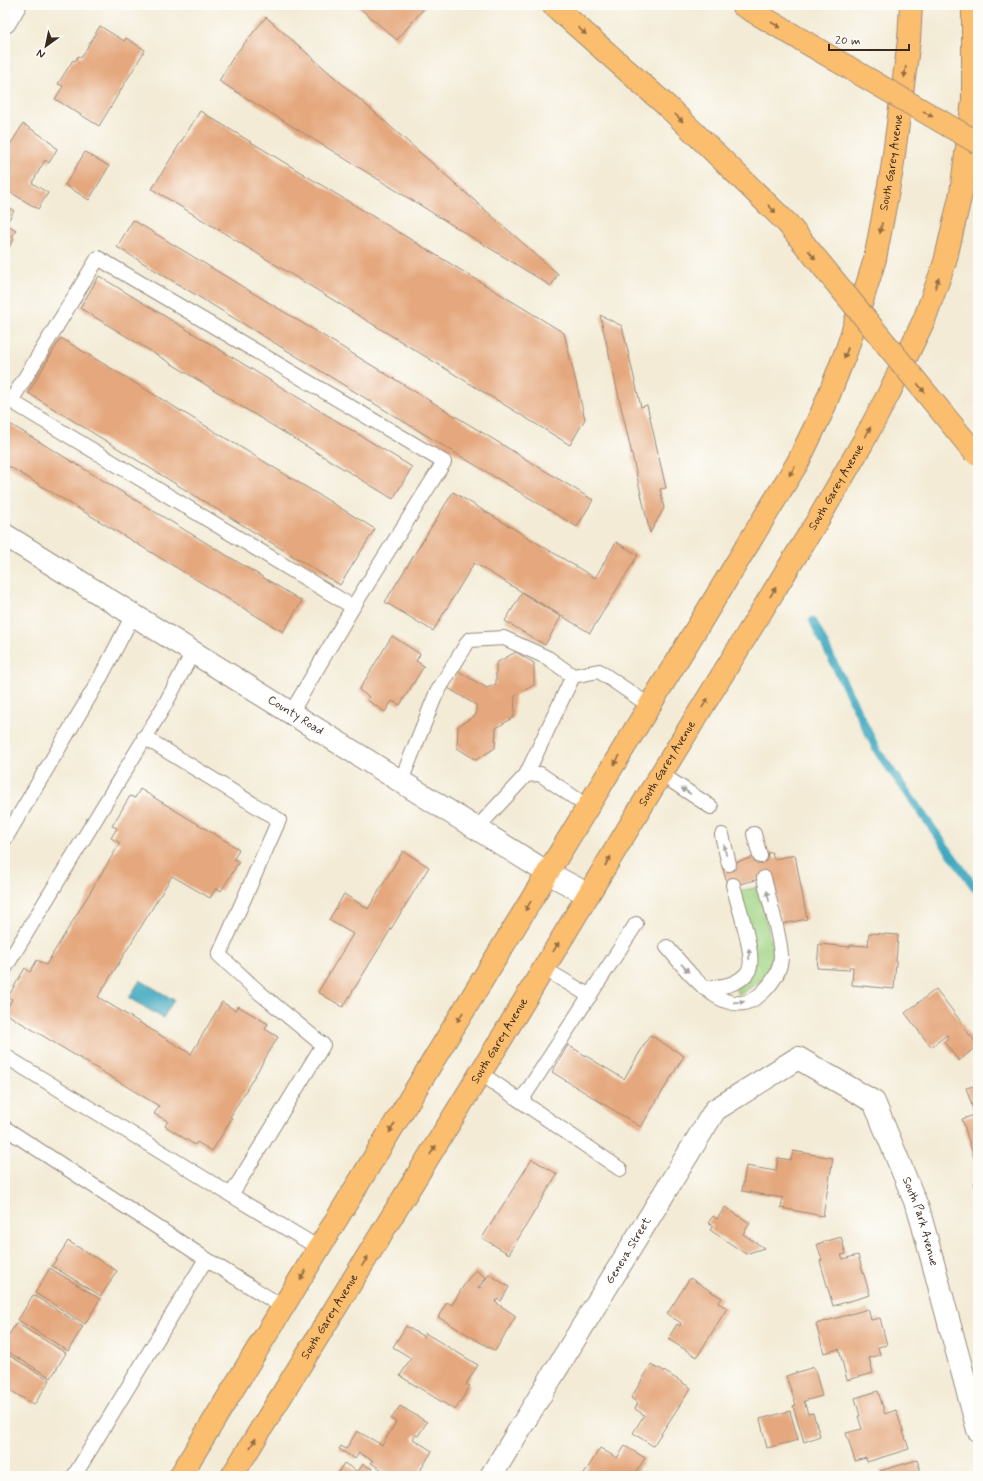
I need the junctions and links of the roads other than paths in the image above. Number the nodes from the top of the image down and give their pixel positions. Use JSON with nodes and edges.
{"nodes":[{"id":1,"x":15,"y":5,"type":"edge"},
{"id":2,"x":553,"y":5,"type":"edge"},
{"id":3,"x":742,"y":5,"type":"edge"},
{"id":4,"x":911,"y":5,"type":"edge"},
{"id":5,"x":972,"y":5,"type":"edge"},
{"id":6,"x":5,"y":22,"type":"edge"},
{"id":7,"x":978,"y":143,"type":"edge"},
{"id":8,"x":976,"y":455,"type":"edge"},
{"id":9,"x":5,"y":535,"type":"edge"},
{"id":10,"x":353,"y":607,"type":"junction"},
{"id":11,"x":133,"y":615,"type":"junction"},
{"id":12,"x":193,"y":652,"type":"junction"},
{"id":13,"x":573,"y":676,"type":"junction"},
{"id":14,"x":650,"y":706,"type":"junction"},
{"id":15,"x":291,"y":713,"type":"junction"},
{"id":16,"x":144,"y":737,"type":"junction"},
{"id":17,"x":661,"y":774,"type":"junction"},
{"id":18,"x":526,"y":775,"type":"junction"},
{"id":19,"x":401,"y":781,"type":"junction"},
{"id":20,"x":588,"y":807,"type":"junction"},
{"id":21,"x":711,"y":807,"type":"dead end"},
{"id":22,"x":477,"y":828,"type":"junction"},
{"id":23,"x":754,"y":834,"type":"dead end"},
{"id":24,"x":722,"y":835,"type":"dead end"},
{"id":25,"x":5,"y":839,"type":"edge"},
{"id":26,"x":760,"y":856,"type":"dead end"},
{"id":27,"x":729,"y":864,"type":"dead end"},
{"id":28,"x":548,"y":873,"type":"junction"},
{"id":29,"x":764,"y":878,"type":"dead end"},
{"id":30,"x":733,"y":885,"type":"dead end"},
{"id":31,"x":587,"y":894,"type":"junction"},
{"id":32,"x":636,"y":924,"type":"dead end"},
{"id":33,"x":667,"y":947,"type":"dead end"},
{"id":34,"x":5,"y":968,"type":"edge"},
{"id":35,"x":543,"y":968,"type":"junction"},
{"id":36,"x":704,"y":988,"type":"junction"},
{"id":37,"x":590,"y":996,"type":"junction"},
{"id":38,"x":5,"y":1056,"type":"edge"},
{"id":39,"x":798,"y":1058,"type":"joint"},
{"id":40,"x":480,"y":1073,"type":"junction"},
{"id":41,"x":521,"y":1101,"type":"junction"},
{"id":42,"x":5,"y":1128,"type":"edge"},
{"id":43,"x":620,"y":1169,"type":"dead end"},
{"id":44,"x":231,"y":1195,"type":"junction"},
{"id":45,"x":319,"y":1248,"type":"junction"},
{"id":46,"x":206,"y":1259,"type":"junction"},
{"id":47,"x":283,"y":1307,"type":"junction"},
{"id":48,"x":978,"y":1430,"type":"edge"},
{"id":49,"x":74,"y":1476,"type":"edge"},
{"id":50,"x":180,"y":1476,"type":"edge"},
{"id":51,"x":232,"y":1476,"type":"edge"},
{"id":52,"x":491,"y":1476,"type":"edge"}],
"edges":[{"from":1,"to":6,"type":"street"},
{"from":2,"to":8,"type":"main road","one_way":true,"bridge":true},
{"from":3,"to":7,"type":"main road","one_way":true,"bridge":true},
{"from":4,"to":14,"type":"main road","name":"South Garey Avenue","one_way":true},
{"from":17,"to":5,"type":"main road","name":"South Garey Avenue","one_way":true},
{"from":9,"to":11,"type":"street","name":"County Road"},
{"from":10,"to":10,"type":"lane"},
{"from":10,"to":15,"type":"lane"},
{"from":11,"to":12,"type":"street","name":"County Road"},
{"from":11,"to":25,"type":"lane"},
{"from":12,"to":15,"type":"street","name":"County Road"},
{"from":12,"to":16,"type":"lane"},
{"from":13,"to":14,"type":"lane"},
{"from":13,"to":18,"type":"lane"},
{"from":13,"to":19,"type":"lane"},
{"from":14,"to":20,"type":"main road","name":"South Garey Avenue","one_way":true},
{"from":15,"to":19,"type":"street","name":"County Road"},
{"from":16,"to":34,"type":"lane"},
{"from":16,"to":44,"type":"lane"},
{"from":21,"to":17,"type":"lane","one_way":true},
{"from":31,"to":17,"type":"main road","name":"South Garey Avenue","one_way":true},
{"from":18,"to":20,"type":"lane"},
{"from":18,"to":22,"type":"lane"},
{"from":19,"to":22,"type":"street","name":"County Road"},
{"from":20,"to":28,"type":"main road","name":"South Garey Avenue"},
{"from":22,"to":28,"type":"street","name":"County Road"},
{"from":23,"to":26,"type":"lane"},
{"from":27,"to":24,"type":"lane","one_way":true},
{"from":28,"to":31,"type":"street","name":"County Road"},
{"from":28,"to":45,"type":"main road","name":"South Garey Avenue","one_way":true},
{"from":36,"to":29,"type":"lane","one_way":true},
{"from":36,"to":30,"type":"lane","one_way":true},
{"from":35,"to":31,"type":"main road","name":"South Garey Avenue","one_way":true},
{"from":32,"to":37,"type":"lane"},
{"from":33,"to":36,"type":"lane","one_way":true},
{"from":35,"to":37,"type":"lane"},
{"from":35,"to":40,"type":"main road","name":"South Garey Avenue"},
{"from":37,"to":41,"type":"lane"},
{"from":38,"to":44,"type":"lane"},
{"from":39,"to":48,"type":"street","name":"South Park Avenue"},
{"from":39,"to":52,"type":"street","name":"Geneva Street"},
{"from":40,"to":41,"type":"lane"},
{"from":51,"to":40,"type":"main road","name":"South Garey Avenue","one_way":true},
{"from":41,"to":43,"type":"lane"},
{"from":42,"to":46,"type":"lane"},
{"from":44,"to":45,"type":"lane"},
{"from":45,"to":47,"type":"main road","name":"South Garey Avenue","one_way":true},
{"from":46,"to":47,"type":"lane"},
{"from":46,"to":49,"type":"lane"},
{"from":47,"to":50,"type":"main road","name":"South Garey Avenue"}]}
